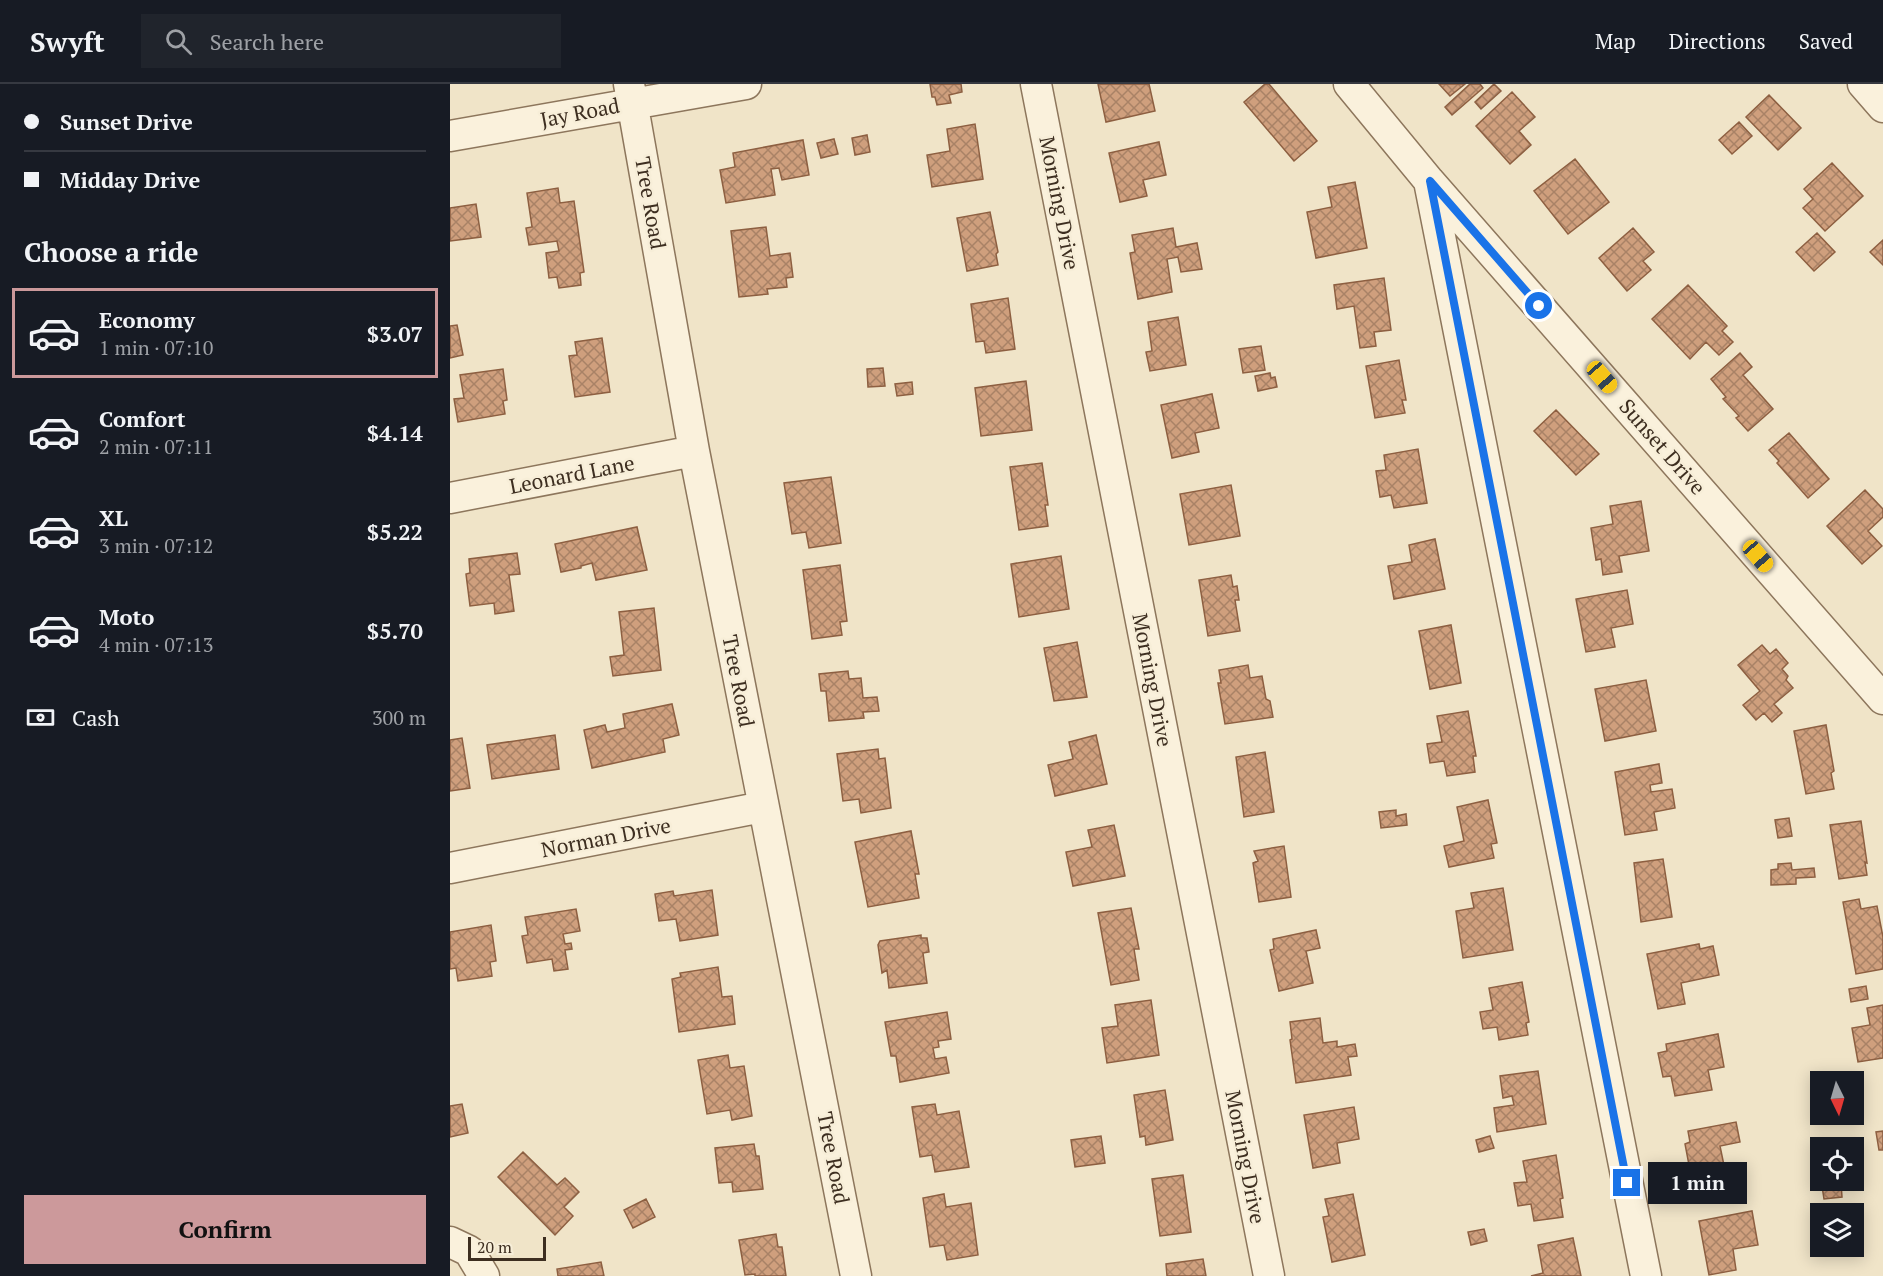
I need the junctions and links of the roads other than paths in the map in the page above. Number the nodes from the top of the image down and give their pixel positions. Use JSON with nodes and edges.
{"nodes":[{"id":1,"x":746,"y":84,"type":"edge"},
{"id":2,"x":1036,"y":84,"type":"edge"},
{"id":3,"x":1349,"y":84,"type":"edge"},
{"id":4,"x":1863,"y":84,"type":"edge"},
{"id":5,"x":631,"y":93,"type":"edge"},
{"id":6,"x":1883,"y":107,"type":"edge"},
{"id":7,"x":450,"y":136,"type":"edge"},
{"id":8,"x":1430,"y":181,"type":"junction"},
{"id":9,"x":694,"y":451,"type":"junction"},
{"id":10,"x":450,"y":498,"type":"edge"},
{"id":11,"x":1883,"y":699,"type":"edge"},
{"id":12,"x":763,"y":807,"type":"junction"},
{"id":13,"x":450,"y":868,"type":"edge"},
{"id":14,"x":450,"y":1242,"type":"edge"},
{"id":15,"x":484,"y":1276,"type":"edge"},
{"id":16,"x":856,"y":1276,"type":"edge"},
{"id":17,"x":1269,"y":1276,"type":"edge"},
{"id":18,"x":1646,"y":1276,"type":"edge"}],
"edges":[{"from":1,"to":5,"type":"street","name":"Jay Road"},
{"from":2,"to":17,"type":"street","name":"Morning Drive"},
{"from":3,"to":8,"type":"street","name":"Sunset Drive"},
{"from":4,"to":6,"type":"street"},
{"from":5,"to":7,"type":"street","name":"Jay Road"},
{"from":5,"to":9,"type":"street","name":"Tree Road"},
{"from":8,"to":11,"type":"street","name":"Sunset Drive"},
{"from":8,"to":18,"type":"street"},
{"from":9,"to":10,"type":"street","name":"Leonard Lane"},
{"from":9,"to":12,"type":"street","name":"Tree Road"},
{"from":12,"to":13,"type":"street","name":"Norman Drive"},
{"from":12,"to":16,"type":"street","name":"Tree Road"},
{"from":14,"to":15,"type":"street"}]}
